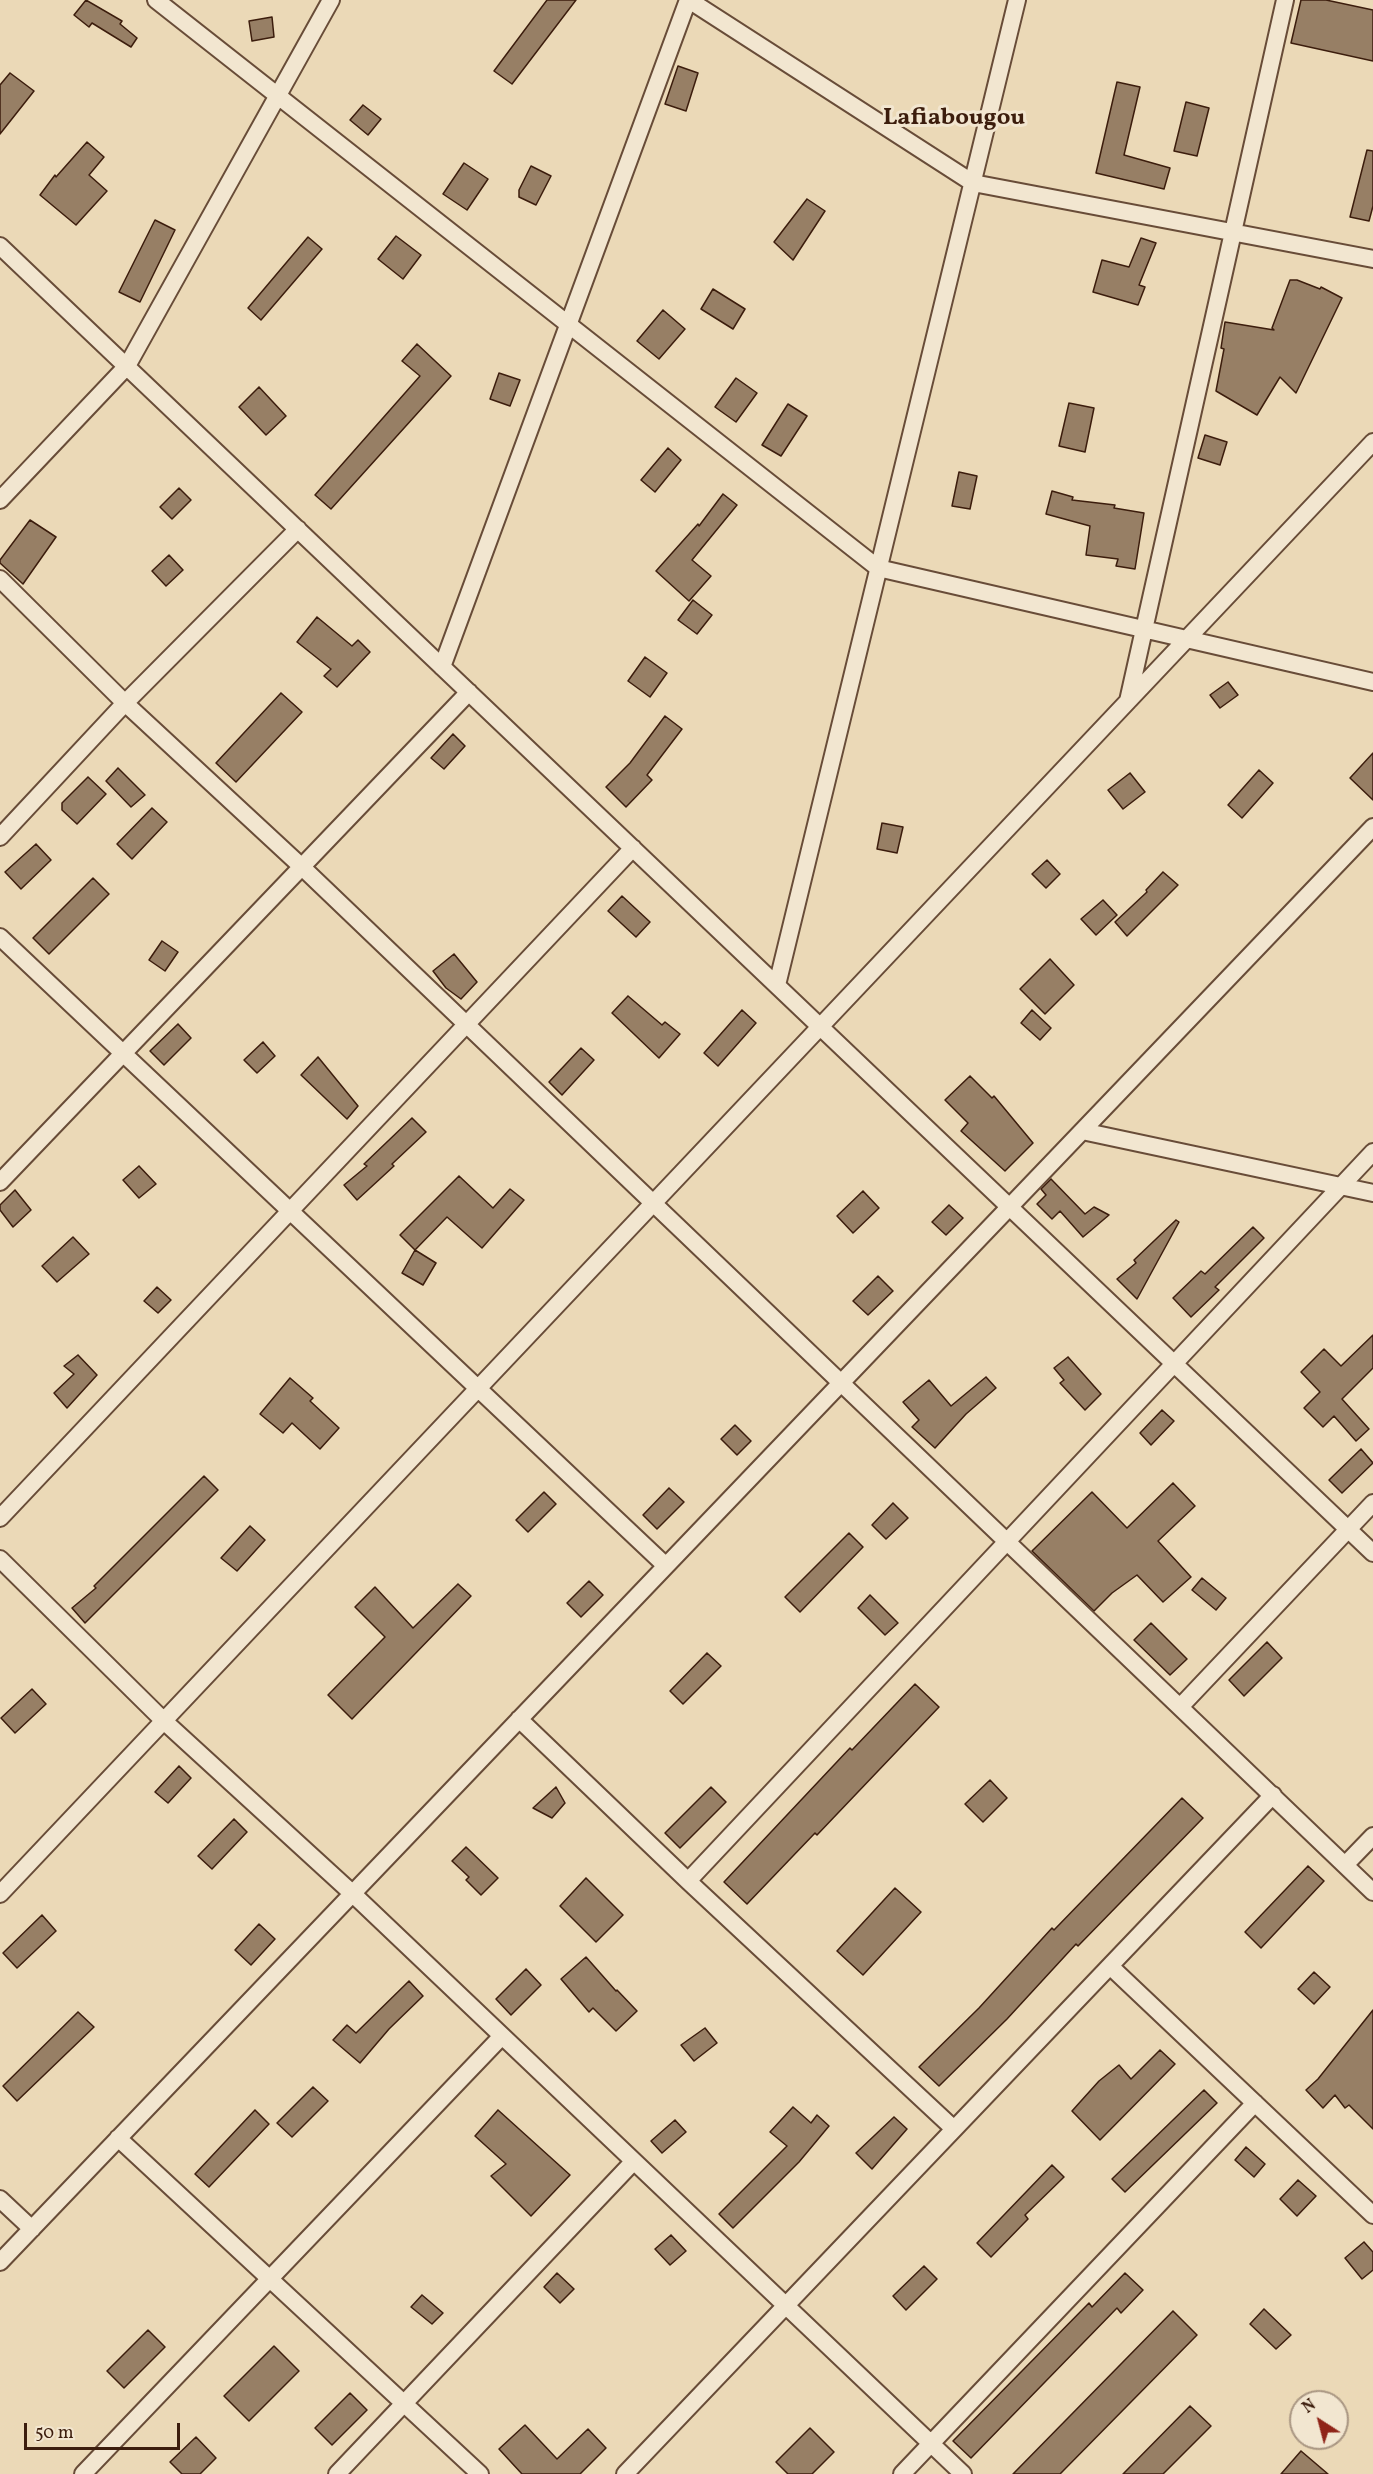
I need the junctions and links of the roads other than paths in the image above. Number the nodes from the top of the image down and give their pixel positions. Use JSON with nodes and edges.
{"nodes":[{"id":1,"x":156,"y":0,"type":"edge"},
{"id":2,"x":331,"y":0,"type":"edge"},
{"id":3,"x":689,"y":0,"type":"edge"},
{"id":4,"x":1017,"y":0,"type":"edge"},
{"id":5,"x":1285,"y":0,"type":"edge"},
{"id":6,"x":278,"y":95,"type":"junction"},
{"id":7,"x":973,"y":183,"type":"junction"},
{"id":8,"x":1233,"y":232,"type":"junction"},
{"id":9,"x":0,"y":246,"type":"edge"},
{"id":10,"x":1373,"y":259,"type":"edge"},
{"id":11,"x":569,"y":324,"type":"junction"},
{"id":12,"x":127,"y":366,"type":"junction"},
{"id":13,"x":1373,"y":442,"type":"edge"},
{"id":14,"x":0,"y":500,"type":"edge"},
{"id":15,"x":298,"y":529,"type":"junction"},
{"id":16,"x":878,"y":568,"type":"junction"},
{"id":17,"x":0,"y":579,"type":"edge"},
{"id":18,"x":1142,"y":629,"type":"junction"},
{"id":19,"x":1186,"y":639,"type":"junction"},
{"id":20,"x":442,"y":667,"type":"junction"},
{"id":21,"x":1373,"y":682,"type":"edge"},
{"id":22,"x":469,"y":692,"type":"junction"},
{"id":23,"x":1127,"y":701,"type":"junction"},
{"id":24,"x":125,"y":703,"type":"junction"},
{"id":25,"x":1373,"y":827,"type":"edge"},
{"id":26,"x":0,"y":837,"type":"edge"},
{"id":27,"x":633,"y":848,"type":"junction"},
{"id":28,"x":302,"y":867,"type":"junction"},
{"id":29,"x":0,"y":937,"type":"edge"},
{"id":30,"x":777,"y":985,"type":"junction"},
{"id":31,"x":466,"y":1024,"type":"junction"},
{"id":32,"x":820,"y":1026,"type":"junction"},
{"id":33,"x":123,"y":1053,"type":"junction"},
{"id":34,"x":1082,"y":1131,"type":"junction"},
{"id":35,"x":1373,"y":1152,"type":"edge"},
{"id":36,"x":0,"y":1182,"type":"edge"},
{"id":37,"x":1341,"y":1186,"type":"junction"},
{"id":38,"x":1373,"y":1192,"type":"edge"},
{"id":39,"x":653,"y":1203,"type":"junction"},
{"id":40,"x":1010,"y":1207,"type":"junction"},
{"id":41,"x":290,"y":1211,"type":"junction"},
{"id":42,"x":1174,"y":1364,"type":"junction"},
{"id":43,"x":841,"y":1383,"type":"junction"},
{"id":44,"x":478,"y":1388,"type":"junction"},
{"id":45,"x":1373,"y":1503,"type":"edge"},
{"id":46,"x":0,"y":1518,"type":"edge"},
{"id":47,"x":1348,"y":1529,"type":"junction"},
{"id":48,"x":1007,"y":1541,"type":"junction"},
{"id":49,"x":1373,"y":1553,"type":"edge"},
{"id":50,"x":0,"y":1559,"type":"edge"},
{"id":51,"x":666,"y":1566,"type":"junction"},
{"id":52,"x":1180,"y":1707,"type":"junction"},
{"id":53,"x":519,"y":1719,"type":"junction"},
{"id":54,"x":165,"y":1722,"type":"junction"},
{"id":55,"x":1273,"y":1796,"type":"junction"},
{"id":56,"x":1373,"y":1836,"type":"edge"},
{"id":57,"x":1345,"y":1865,"type":"junction"},
{"id":58,"x":0,"y":1869,"type":"edge"},
{"id":59,"x":12,"y":1881,"type":"junction"},
{"id":60,"x":688,"y":1881,"type":"junction"},
{"id":61,"x":1373,"y":1892,"type":"edge"},
{"id":62,"x":0,"y":1894,"type":"edge"},
{"id":63,"x":353,"y":1894,"type":"junction"},
{"id":64,"x":1110,"y":1966,"type":"junction"},
{"id":65,"x":502,"y":2036,"type":"junction"},
{"id":66,"x":1255,"y":2103,"type":"junction"},
{"id":67,"x":954,"y":2129,"type":"junction"},
{"id":68,"x":118,"y":2138,"type":"junction"},
{"id":69,"x":634,"y":2161,"type":"junction"},
{"id":70,"x":0,"y":2199,"type":"edge"},
{"id":71,"x":1373,"y":2215,"type":"edge"},
{"id":72,"x":32,"y":2229,"type":"junction"},
{"id":73,"x":0,"y":2262,"type":"edge"},
{"id":74,"x":270,"y":2279,"type":"junction"},
{"id":75,"x":786,"y":2305,"type":"junction"},
{"id":76,"x":404,"y":2403,"type":"junction"},
{"id":77,"x":931,"y":2443,"type":"junction"},
{"id":78,"x":83,"y":2474,"type":"edge"},
{"id":79,"x":337,"y":2474,"type":"edge"},
{"id":80,"x":480,"y":2474,"type":"edge"},
{"id":81,"x":625,"y":2474,"type":"edge"},
{"id":82,"x":902,"y":2474,"type":"edge"},
{"id":83,"x":963,"y":2474,"type":"edge"}],
"edges":[{"from":1,"to":6,"type":"street"},
{"from":2,"to":6,"type":"street"},
{"from":3,"to":7,"type":"street"},
{"from":3,"to":11,"type":"street"},
{"from":4,"to":7,"type":"street"},
{"from":5,"to":8,"type":"street"},
{"from":6,"to":11,"type":"street"},
{"from":6,"to":12,"type":"street"},
{"from":7,"to":8,"type":"street"},
{"from":7,"to":16,"type":"street"},
{"from":8,"to":10,"type":"street"},
{"from":8,"to":18,"type":"street"},
{"from":9,"to":12,"type":"street"},
{"from":11,"to":16,"type":"street"},
{"from":11,"to":20,"type":"street"},
{"from":12,"to":14,"type":"street"},
{"from":12,"to":15,"type":"street"},
{"from":13,"to":19,"type":"street"},
{"from":15,"to":20,"type":"street"},
{"from":15,"to":24,"type":"street"},
{"from":16,"to":18,"type":"street"},
{"from":16,"to":30,"type":"street"},
{"from":17,"to":24,"type":"street"},
{"from":18,"to":19,"type":"street"},
{"from":18,"to":23,"type":"street"},
{"from":19,"to":21,"type":"street"},
{"from":19,"to":23,"type":"street"},
{"from":20,"to":22,"type":"street"},
{"from":22,"to":27,"type":"street"},
{"from":22,"to":28,"type":"street"},
{"from":23,"to":32,"type":"street"},
{"from":24,"to":26,"type":"street"},
{"from":24,"to":28,"type":"street"},
{"from":25,"to":34,"type":"street"},
{"from":27,"to":30,"type":"street"},
{"from":27,"to":31,"type":"street"},
{"from":28,"to":31,"type":"street"},
{"from":28,"to":33,"type":"street"},
{"from":29,"to":33,"type":"street"},
{"from":30,"to":32,"type":"street"},
{"from":31,"to":39,"type":"street"},
{"from":31,"to":41,"type":"street"},
{"from":32,"to":39,"type":"street"},
{"from":32,"to":40,"type":"street"},
{"from":33,"to":36,"type":"street"},
{"from":33,"to":41,"type":"street"},
{"from":34,"to":37,"type":"street"},
{"from":34,"to":40,"type":"street"},
{"from":35,"to":37,"type":"street"},
{"from":37,"to":38,"type":"street"},
{"from":37,"to":42,"type":"street"},
{"from":39,"to":43,"type":"street"},
{"from":39,"to":44,"type":"street"},
{"from":40,"to":42,"type":"street"},
{"from":40,"to":43,"type":"street"},
{"from":41,"to":44,"type":"street"},
{"from":41,"to":46,"type":"street"},
{"from":42,"to":47,"type":"street"},
{"from":42,"to":48,"type":"street"},
{"from":43,"to":48,"type":"street"},
{"from":43,"to":51,"type":"street"},
{"from":44,"to":51,"type":"street"},
{"from":44,"to":54,"type":"street"},
{"from":45,"to":47,"type":"street"},
{"from":47,"to":49,"type":"street"},
{"from":47,"to":52,"type":"street"},
{"from":48,"to":52,"type":"street"},
{"from":48,"to":60,"type":"street"},
{"from":50,"to":54,"type":"street"},
{"from":51,"to":53,"type":"street"},
{"from":52,"to":55,"type":"street"},
{"from":53,"to":60,"type":"street"},
{"from":53,"to":63,"type":"street"},
{"from":54,"to":59,"type":"street"},
{"from":54,"to":63,"type":"street"},
{"from":55,"to":57,"type":"street"},
{"from":55,"to":64,"type":"street"},
{"from":56,"to":57,"type":"street"},
{"from":57,"to":61,"type":"street"},
{"from":58,"to":59,"type":"street"},
{"from":59,"to":62,"type":"street"},
{"from":60,"to":67,"type":"street"},
{"from":63,"to":65,"type":"street"},
{"from":63,"to":68,"type":"street"},
{"from":64,"to":66,"type":"street"},
{"from":64,"to":67,"type":"street"},
{"from":65,"to":69,"type":"street"},
{"from":65,"to":74,"type":"street"},
{"from":66,"to":71,"type":"street"},
{"from":66,"to":77,"type":"street"},
{"from":67,"to":75,"type":"street"},
{"from":68,"to":72,"type":"street"},
{"from":68,"to":74,"type":"street"},
{"from":69,"to":75,"type":"street"},
{"from":69,"to":76,"type":"street"},
{"from":70,"to":72,"type":"street"},
{"from":72,"to":73,"type":"street"},
{"from":74,"to":76,"type":"street"},
{"from":74,"to":78,"type":"street"},
{"from":75,"to":77,"type":"street"},
{"from":75,"to":81,"type":"street"},
{"from":76,"to":79,"type":"street"},
{"from":76,"to":80,"type":"street"},
{"from":77,"to":82,"type":"street"},
{"from":77,"to":83,"type":"street"}]}
